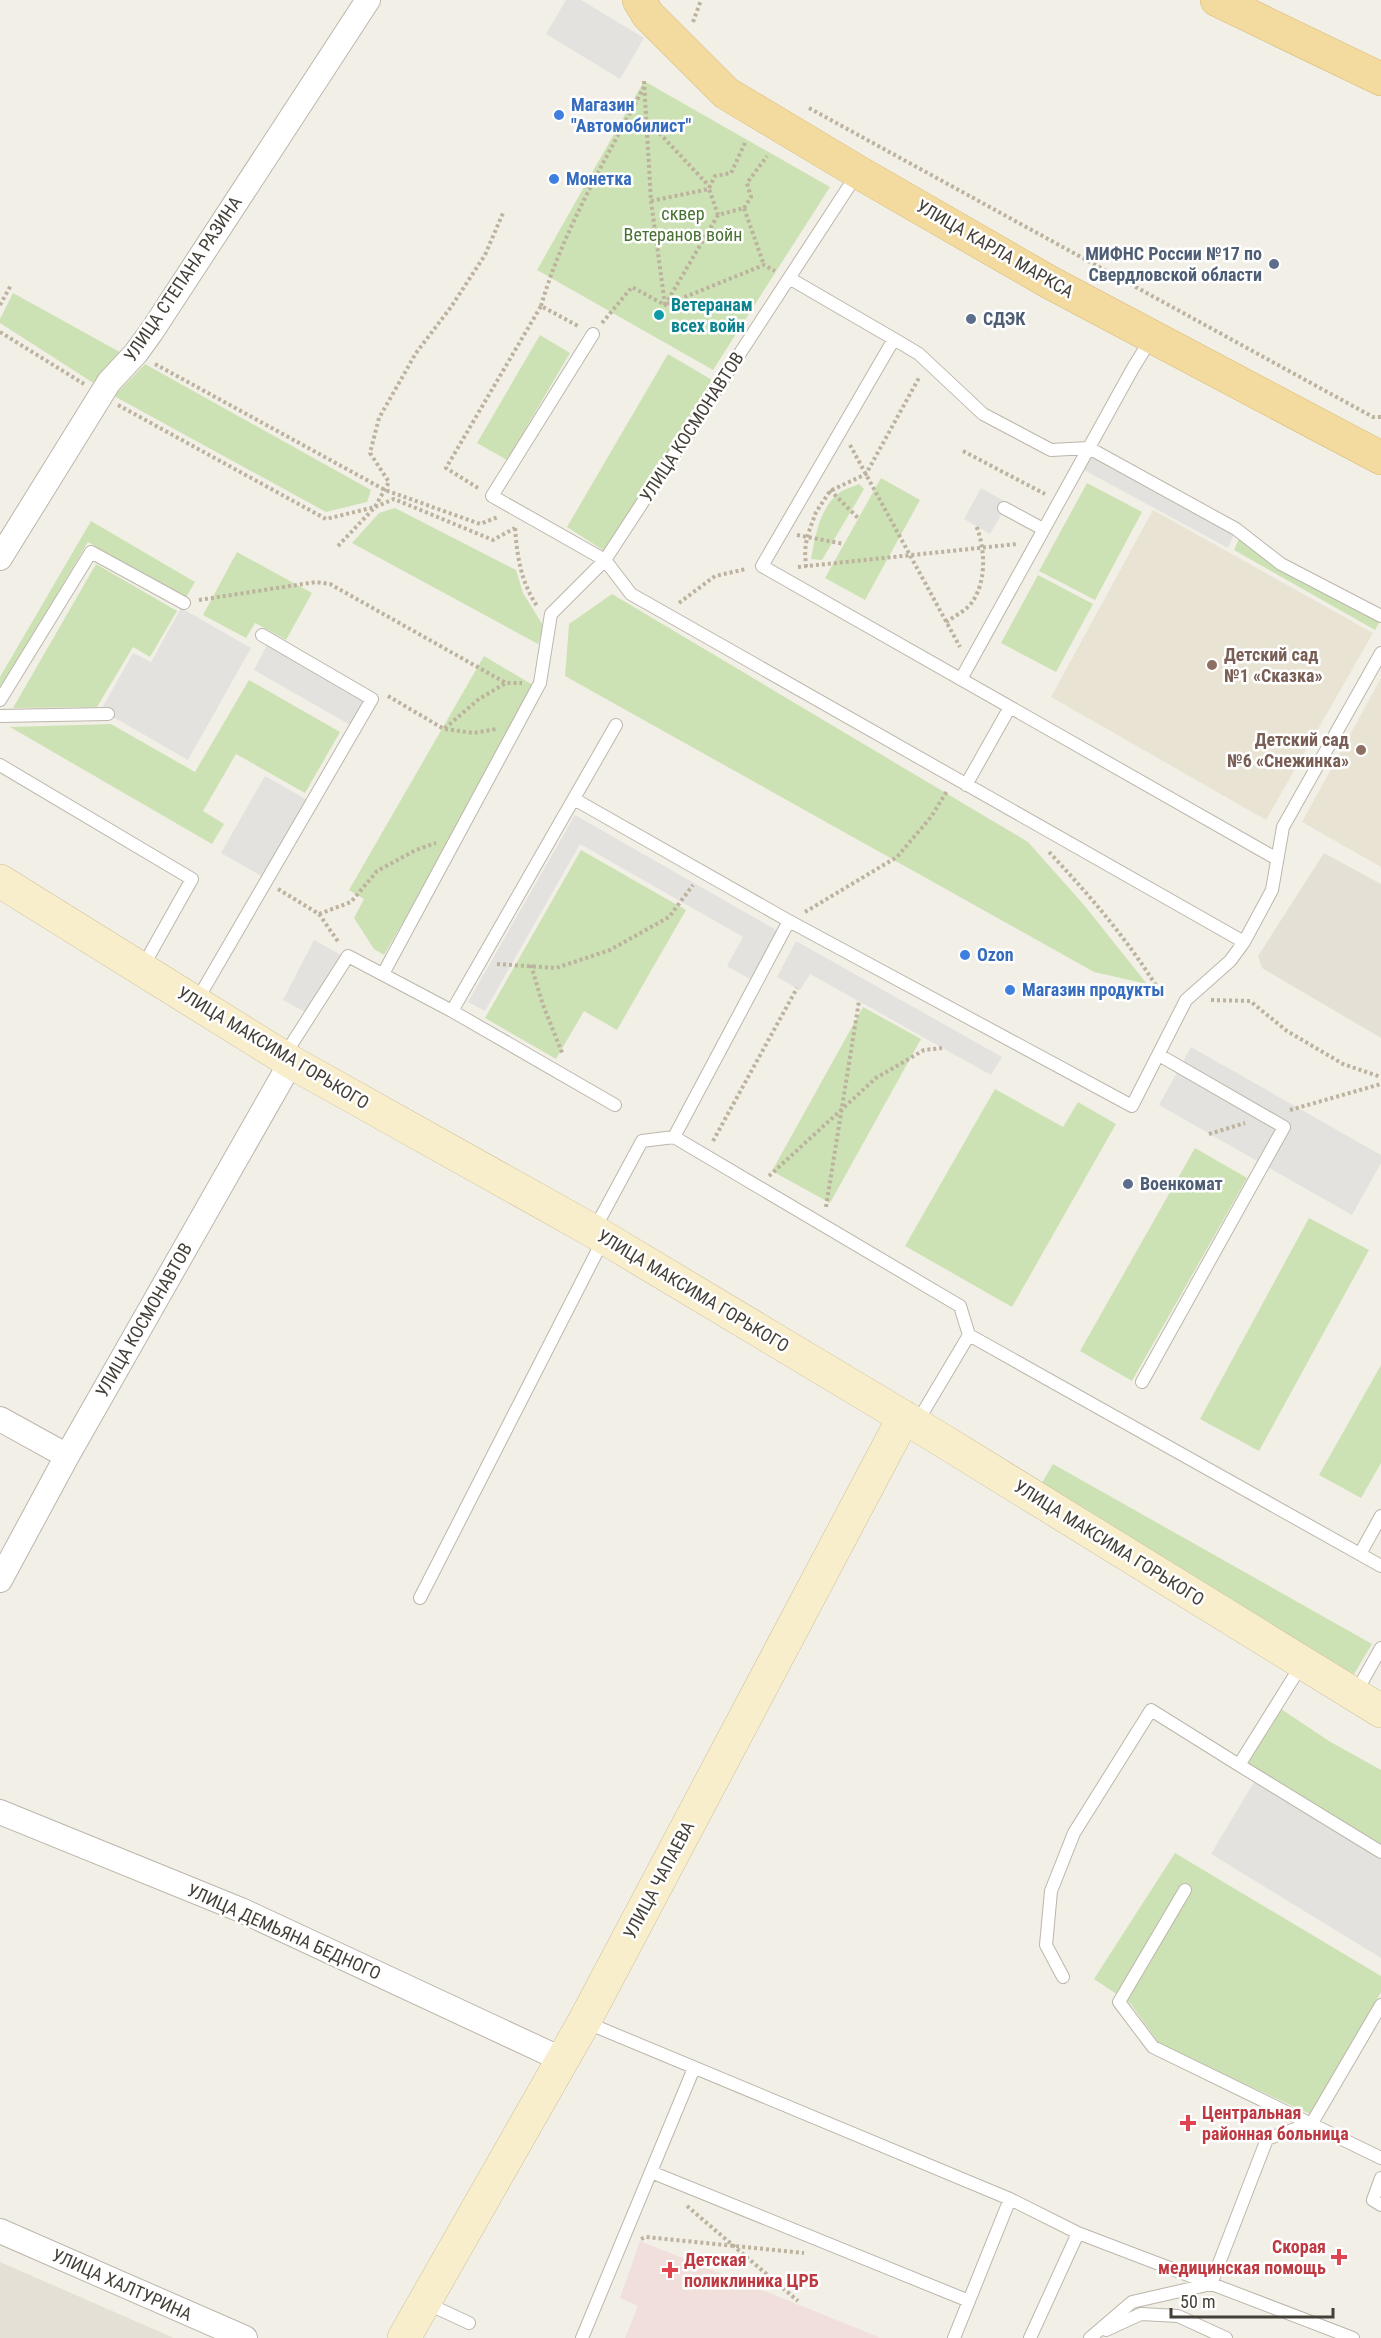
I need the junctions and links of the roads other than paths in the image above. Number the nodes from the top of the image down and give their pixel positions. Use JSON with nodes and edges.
{"nodes":[{"id":1,"x":368,"y":0,"type":"edge"},
{"id":2,"x":1217,"y":0,"type":"edge"},
{"id":3,"x":647,"y":5,"type":"edge"},
{"id":4,"x":1381,"y":79,"type":"edge"},
{"id":5,"x":858,"y":172,"type":"junction"},
{"id":6,"x":789,"y":278,"type":"junction"},
{"id":7,"x":592,"y":334,"type":"road end"},
{"id":8,"x":1154,"y":336,"type":"junction"},
{"id":9,"x":894,"y":339,"type":"junction"},
{"id":10,"x":1089,"y":448,"type":"junction"},
{"id":11,"x":1381,"y":458,"type":"edge"},
{"id":12,"x":1004,"y":508,"type":"dead end"},
{"id":13,"x":1043,"y":529,"type":"junction"},
{"id":14,"x":0,"y":558,"type":"edge"},
{"id":15,"x":605,"y":560,"type":"junction"},
{"id":16,"x":184,"y":603,"type":"road end"},
{"id":17,"x":1381,"y":616,"type":"edge"},
{"id":18,"x":262,"y":634,"type":"dead end"},
{"id":19,"x":1381,"y":653,"type":"edge"},
{"id":20,"x":961,"y":679,"type":"junction"},
{"id":21,"x":0,"y":700,"type":"edge"},
{"id":22,"x":1011,"y":707,"type":"junction"},
{"id":23,"x":108,"y":714,"type":"dead end"},
{"id":24,"x":0,"y":716,"type":"edge"},
{"id":25,"x":616,"y":725,"type":"dead end"},
{"id":26,"x":0,"y":765,"type":"edge"},
{"id":27,"x":966,"y":785,"type":"junction"},
{"id":28,"x":574,"y":800,"type":"junction"},
{"id":29,"x":1277,"y":859,"type":"junction"},
{"id":30,"x":0,"y":881,"type":"edge"},
{"id":31,"x":789,"y":921,"type":"junction"},
{"id":32,"x":1244,"y":942,"type":"junction"},
{"id":33,"x":141,"y":969,"type":"junction"},
{"id":34,"x":382,"y":974,"type":"junction"},
{"id":35,"x":196,"y":1003,"type":"junction"},
{"id":36,"x":452,"y":1011,"type":"junction"},
{"id":37,"x":1159,"y":1055,"type":"junction"},
{"id":38,"x":287,"y":1059,"type":"junction"},
{"id":39,"x":615,"y":1105,"type":"dead end"},
{"id":40,"x":674,"y":1137,"type":"junction"},
{"id":41,"x":598,"y":1235,"type":"junction"},
{"id":42,"x":969,"y":1335,"type":"junction"},
{"id":43,"x":1142,"y":1382,"type":"dead end"},
{"id":44,"x":0,"y":1419,"type":"edge"},
{"id":45,"x":909,"y":1421,"type":"junction"},
{"id":46,"x":67,"y":1456,"type":"junction"},
{"id":47,"x":1381,"y":1516,"type":"edge"},
{"id":48,"x":1360,"y":1554,"type":"junction"},
{"id":49,"x":1381,"y":1566,"type":"edge"},
{"id":50,"x":0,"y":1580,"type":"edge"},
{"id":51,"x":420,"y":1598,"type":"dead end"},
{"id":52,"x":1381,"y":1648,"type":"edge"},
{"id":53,"x":1303,"y":1663,"type":"junction"},
{"id":54,"x":1368,"y":1703,"type":"edge"},
{"id":55,"x":1239,"y":1765,"type":"junction"},
{"id":56,"x":0,"y":1812,"type":"edge"},
{"id":57,"x":1381,"y":1852,"type":"edge"},
{"id":58,"x":1185,"y":1890,"type":"dead end"},
{"id":59,"x":1063,"y":1977,"type":"dead end"},
{"id":60,"x":1381,"y":2005,"type":"edge"},
{"id":61,"x":584,"y":2022,"type":"junction"},
{"id":62,"x":563,"y":2060,"type":"junction"},
{"id":63,"x":694,"y":2068,"type":"junction"},
{"id":64,"x":1312,"y":2123,"type":"junction"},
{"id":65,"x":1381,"y":2157,"type":"edge"},
{"id":66,"x":651,"y":2172,"type":"junction"},
{"id":67,"x":1381,"y":2178,"type":"edge"},
{"id":68,"x":1011,"y":2199,"type":"junction"},
{"id":69,"x":1381,"y":2205,"type":"edge"},
{"id":70,"x":0,"y":2231,"type":"edge"},
{"id":71,"x":1078,"y":2233,"type":"junction"},
{"id":72,"x":1211,"y":2284,"type":"junction"},
{"id":73,"x":969,"y":2301,"type":"junction"},
{"id":74,"x":425,"y":2302,"type":"junction"},
{"id":75,"x":470,"y":2324,"type":"dead end"},
{"id":76,"x":1331,"y":2334,"type":"edge"},
{"id":77,"x":1091,"y":2337,"type":"edge"},
{"id":78,"x":245,"y":2338,"type":"edge"},
{"id":79,"x":404,"y":2338,"type":"edge"},
{"id":80,"x":582,"y":2338,"type":"edge"},
{"id":81,"x":954,"y":2338,"type":"edge"},
{"id":82,"x":1030,"y":2338,"type":"edge"},
{"id":83,"x":1226,"y":2338,"type":"edge"},
{"id":84,"x":1353,"y":2338,"type":"edge"}],
"edges":[{"from":1,"to":14,"type":"street","name":"УЛИЦА СТЕПАНА РАЗИНА"},
{"from":2,"to":4,"type":"main road"},
{"from":3,"to":5,"type":"main road","name":"УЛИЦА КАРЛА МАРКСА"},
{"from":5,"to":6,"type":"lane","name":"УЛИЦА КОСМОНАВТОВ"},
{"from":5,"to":8,"type":"main road","name":"УЛИЦА КАРЛА МАРКСА"},
{"from":6,"to":9,"type":"lane"},
{"from":6,"to":15,"type":"lane","name":"УЛИЦА КОСМОНАВТОВ"},
{"from":7,"to":15,"type":"lane"},
{"from":8,"to":10,"type":"lane"},
{"from":8,"to":11,"type":"main road","name":"УЛИЦА КАРЛА МАРКСА"},
{"from":9,"to":10,"type":"lane"},
{"from":9,"to":20,"type":"lane"},
{"from":10,"to":13,"type":"lane"},
{"from":10,"to":17,"type":"lane"},
{"from":12,"to":13,"type":"lane"},
{"from":13,"to":20,"type":"lane"},
{"from":15,"to":27,"type":"lane"},
{"from":15,"to":34,"type":"lane","name":"УЛИЦА КОСМОНАВТОВ"},
{"from":16,"to":21,"type":"lane"},
{"from":18,"to":35,"type":"lane"},
{"from":19,"to":29,"type":"lane"},
{"from":20,"to":22,"type":"lane"},
{"from":22,"to":27,"type":"lane"},
{"from":22,"to":29,"type":"lane"},
{"from":23,"to":24,"type":"lane"},
{"from":25,"to":28,"type":"lane"},
{"from":26,"to":33,"type":"lane"},
{"from":27,"to":32,"type":"lane"},
{"from":28,"to":31,"type":"lane"},
{"from":28,"to":36,"type":"lane"},
{"from":29,"to":32,"type":"lane"},
{"from":30,"to":33,"type":"street","name":"УЛИЦА МАКСИМА ГОРЬКОГО"},
{"from":31,"to":37,"type":"lane"},
{"from":31,"to":40,"type":"lane"},
{"from":32,"to":37,"type":"lane"},
{"from":33,"to":35,"type":"street","name":"УЛИЦА МАКСИМА ГОРЬКОГО"},
{"from":34,"to":36,"type":"lane"},
{"from":34,"to":38,"type":"lane"},
{"from":35,"to":38,"type":"street","name":"УЛИЦА МАКСИМА ГОРЬКОГО"},
{"from":36,"to":39,"type":"lane"},
{"from":37,"to":43,"type":"lane"},
{"from":38,"to":41,"type":"street","name":"УЛИЦА МАКСИМА ГОРЬКОГО"},
{"from":38,"to":46,"type":"street","name":"УЛИЦА КОСМОНАВТОВ"},
{"from":40,"to":41,"type":"lane"},
{"from":40,"to":42,"type":"lane"},
{"from":41,"to":45,"type":"street","name":"УЛИЦА МАКСИМА ГОРЬКОГО"},
{"from":41,"to":51,"type":"lane"},
{"from":42,"to":45,"type":"lane"},
{"from":42,"to":48,"type":"lane"},
{"from":44,"to":46,"type":"street"},
{"from":45,"to":53,"type":"street","name":"УЛИЦА МАКСИМА ГОРЬКОГО"},
{"from":45,"to":61,"type":"street","name":"УЛИЦА ЧАПАЕВА"},
{"from":46,"to":50,"type":"street","name":"УЛИЦА КОСМОНАВТОВ"},
{"from":47,"to":48,"type":"lane"},
{"from":48,"to":49,"type":"lane"},
{"from":52,"to":54,"type":"lane"},
{"from":53,"to":54,"type":"street","name":"УЛИЦА МАКСИМА ГОРЬКОГО"},
{"from":53,"to":55,"type":"lane"},
{"from":55,"to":57,"type":"lane"},
{"from":55,"to":59,"type":"lane"},
{"from":56,"to":62,"type":"street","name":"УЛИЦА ДЕМЬЯНА БЕДНОГО"},
{"from":58,"to":64,"type":"lane"},
{"from":60,"to":64,"type":"lane"},
{"from":61,"to":62,"type":"street","name":"УЛИЦА ЧАПАЕВА"},
{"from":61,"to":63,"type":"lane"},
{"from":62,"to":74,"type":"street","name":"УЛИЦА ЧАПАЕВА"},
{"from":63,"to":66,"type":"lane"},
{"from":63,"to":68,"type":"lane"},
{"from":64,"to":65,"type":"lane"},
{"from":64,"to":72,"type":"lane"},
{"from":66,"to":73,"type":"lane"},
{"from":66,"to":80,"type":"lane"},
{"from":67,"to":69,"type":"lane"},
{"from":68,"to":71,"type":"lane"},
{"from":68,"to":73,"type":"lane"},
{"from":70,"to":78,"type":"street","name":"УЛИЦА ХАЛТУРИНА"},
{"from":71,"to":72,"type":"lane"},
{"from":71,"to":82,"type":"lane"},
{"from":72,"to":76,"type":"lane"},
{"from":72,"to":77,"type":"lane"},
{"from":73,"to":81,"type":"lane"},
{"from":74,"to":75,"type":"lane"},
{"from":74,"to":79,"type":"street","name":"УЛИЦА ЧАПАЕВА"},
{"from":76,"to":84,"type":"lane"},
{"from":77,"to":83,"type":"lane"}]}
